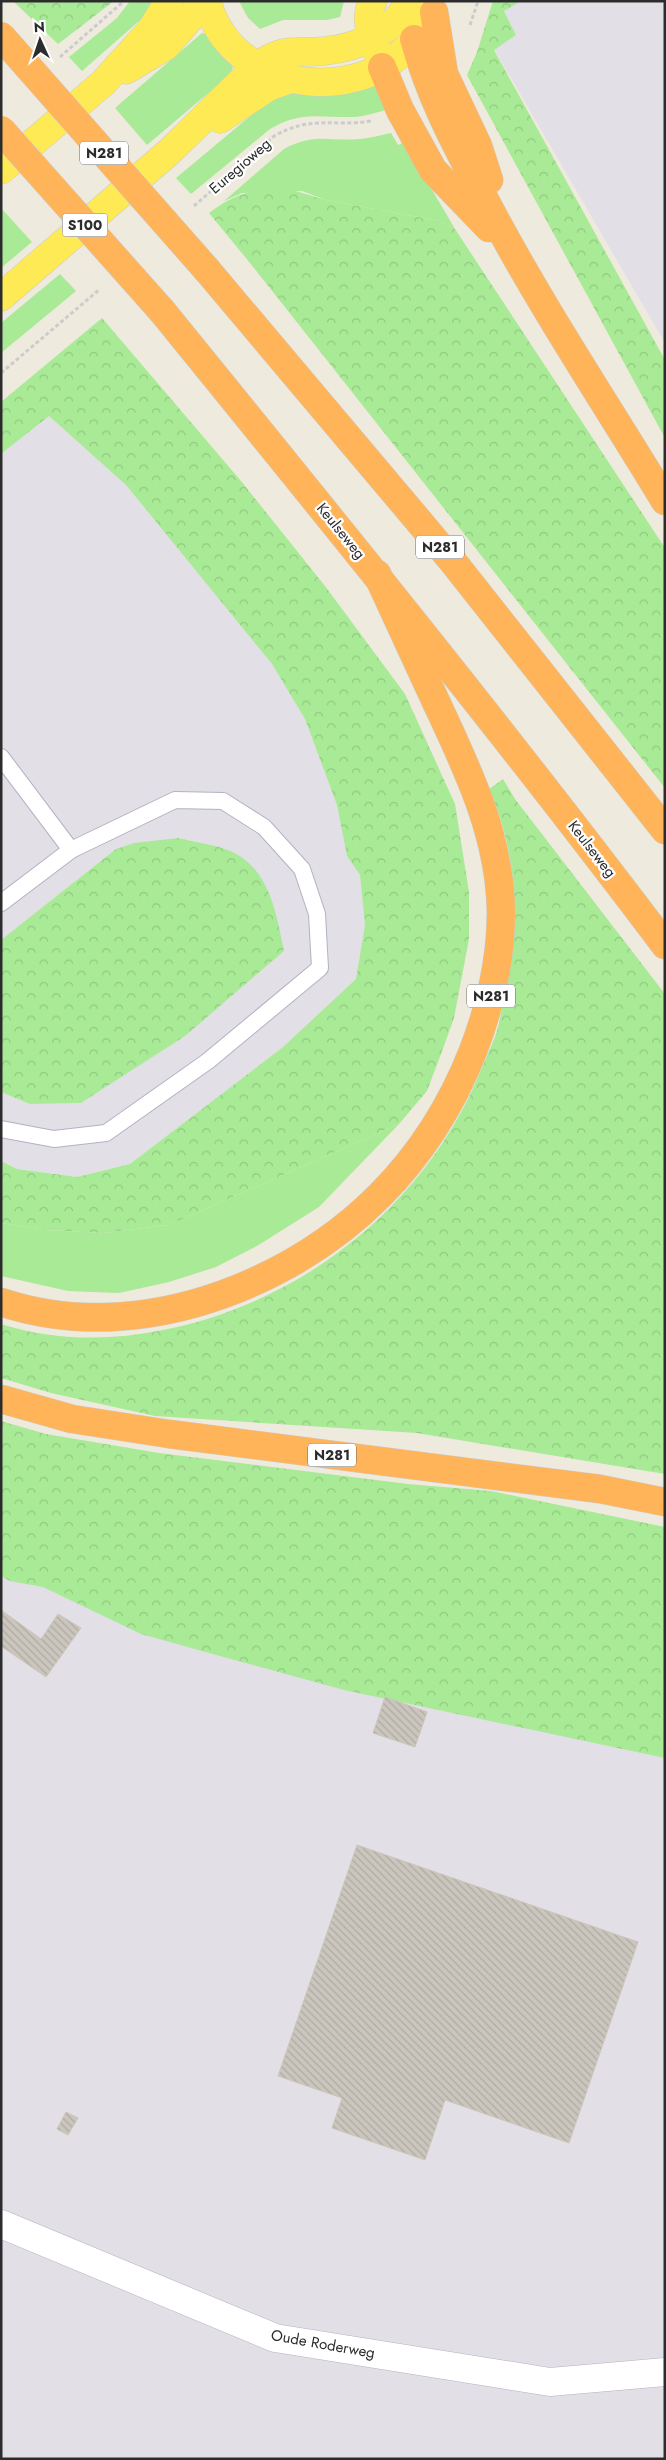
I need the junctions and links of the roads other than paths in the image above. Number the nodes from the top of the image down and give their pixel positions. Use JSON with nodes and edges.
{"nodes":[{"id":1,"x":169,"y":1,"type":"edge"},
{"id":2,"x":201,"y":1,"type":"edge"},
{"id":3,"x":207,"y":1,"type":"edge"},
{"id":4,"x":373,"y":1,"type":"edge"},
{"id":5,"x":423,"y":5,"type":"edge"},
{"id":6,"x":1,"y":36,"type":"edge"},
{"id":7,"x":372,"y":37,"type":"junction"},
{"id":8,"x":414,"y":39,"type":"junction"},
{"id":9,"x":256,"y":66,"type":"junction"},
{"id":10,"x":382,"y":67,"type":"junction"},
{"id":11,"x":290,"y":79,"type":"junction"},
{"id":12,"x":103,"y":83,"type":"junction"},
{"id":13,"x":1,"y":130,"type":"edge"},
{"id":14,"x":169,"y":152,"type":"junction"},
{"id":15,"x":1,"y":170,"type":"edge"},
{"id":16,"x":512,"y":251,"type":"junction"},
{"id":17,"x":1,"y":296,"type":"edge"},
{"id":18,"x":665,"y":501,"type":"edge"},
{"id":19,"x":377,"y":574,"type":"junction"},
{"id":20,"x":1,"y":757,"type":"edge"},
{"id":21,"x":665,"y":830,"type":"edge"},
{"id":22,"x":70,"y":850,"type":"junction"},
{"id":23,"x":1,"y":904,"type":"edge"},
{"id":24,"x":665,"y":944,"type":"edge"},
{"id":25,"x":1,"y":1129,"type":"edge"},
{"id":26,"x":1,"y":1302,"type":"edge"},
{"id":27,"x":1,"y":1399,"type":"edge"},
{"id":28,"x":665,"y":1502,"type":"edge"},
{"id":29,"x":1,"y":2224,"type":"edge"},
{"id":30,"x":665,"y":2372,"type":"edge"}],
"edges":[{"from":1,"to":12,"type":"main road"},
{"from":2,"to":12,"type":"main road"},
{"from":3,"to":9,"type":"main road","number":"S100"},
{"from":4,"to":7,"type":"main road"},
{"from":5,"to":7,"type":"main road","number":"S100"},
{"from":5,"to":8,"type":"main road","number":"S100"},
{"from":5,"to":16,"type":"highway"},
{"from":6,"to":21,"type":"highway","number":"N281","bridge":true},
{"from":7,"to":9,"type":"main road","number":"S100"},
{"from":7,"to":10,"type":"main road"},
{"from":8,"to":10,"type":"main road","number":"S100"},
{"from":8,"to":16,"type":"highway"},
{"from":9,"to":11,"type":"main road","number":"S100"},
{"from":9,"to":14,"type":"main road","number":"S100"},
{"from":10,"to":11,"type":"main road","number":"S100"},
{"from":10,"to":16,"type":"highway"},
{"from":11,"to":14,"type":"main road","number":"S100"},
{"from":12,"to":15,"type":"main road"},
{"from":13,"to":19,"type":"highway","name":"Keulseweg","number":"N281","bridge":true},
{"from":14,"to":17,"type":"main road","number":"S100"},
{"from":16,"to":18,"type":"highway"},
{"from":19,"to":24,"type":"highway","name":"Keulseweg","number":"N281"},
{"from":19,"to":26,"type":"highway","number":"N281"},
{"from":20,"to":22,"type":"lane"},
{"from":22,"to":23,"type":"lane"},
{"from":22,"to":25,"type":"lane"},
{"from":27,"to":28,"type":"highway","number":"N281"},
{"from":29,"to":30,"type":"street","name":"Oude Roderweg"}]}
